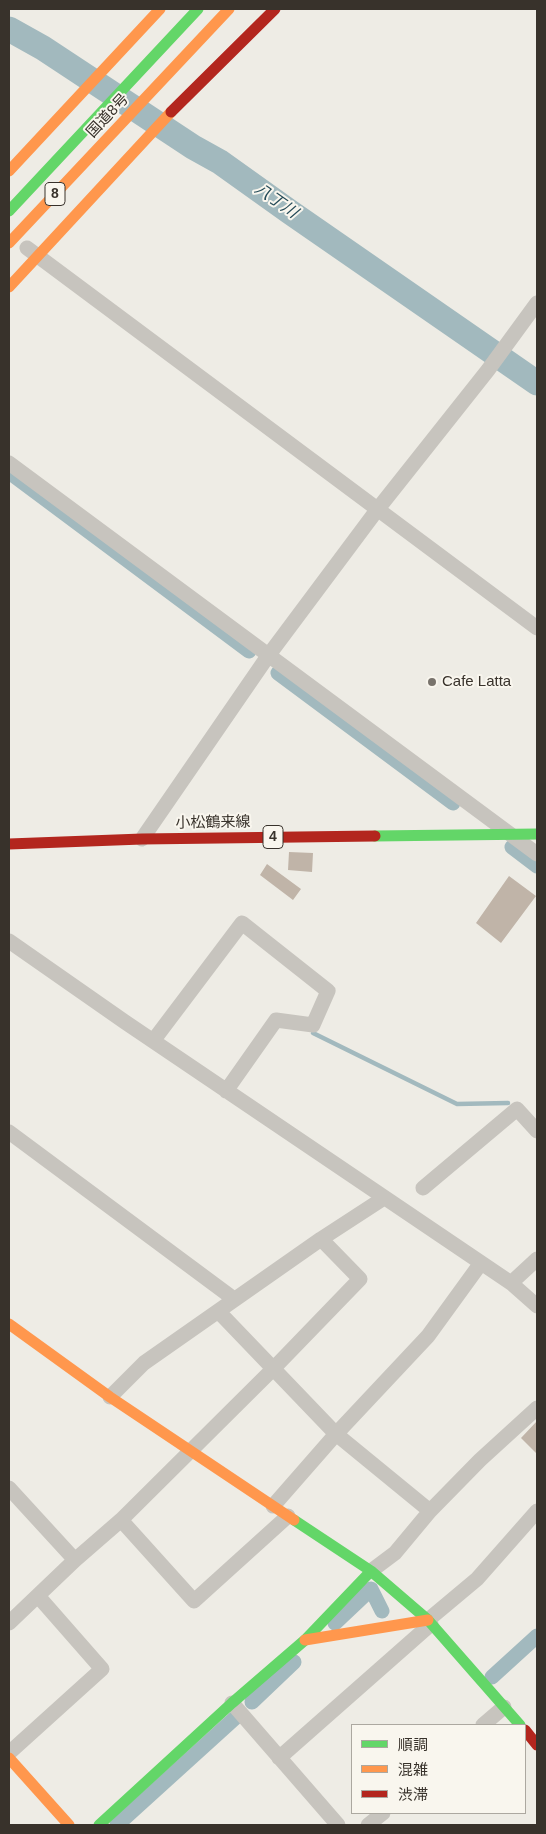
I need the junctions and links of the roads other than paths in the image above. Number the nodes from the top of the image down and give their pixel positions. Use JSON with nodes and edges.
{"nodes":[{"id":1,"x":160,"y":9,"type":"edge"},
{"id":2,"x":198,"y":9,"type":"edge"},
{"id":3,"x":229,"y":9,"type":"edge"},
{"id":4,"x":275,"y":9,"type":"edge"},
{"id":5,"x":9,"y":171,"type":"edge"},
{"id":6,"x":9,"y":211,"type":"edge"},
{"id":7,"x":9,"y":243,"type":"edge"},
{"id":8,"x":32,"y":252,"type":"junction"},
{"id":9,"x":9,"y":287,"type":"edge"},
{"id":10,"x":537,"y":302,"type":"edge"},
{"id":11,"x":9,"y":463,"type":"edge"},
{"id":12,"x":377,"y":510,"type":"junction"},
{"id":13,"x":537,"y":628,"type":"edge"},
{"id":14,"x":268,"y":656,"type":"junction"},
{"id":15,"x":512,"y":834,"type":"junction"},
{"id":16,"x":537,"y":834,"type":"edge"},
{"id":17,"x":142,"y":839,"type":"junction"},
{"id":18,"x":9,"y":844,"type":"edge"},
{"id":19,"x":537,"y":854,"type":"edge"},
{"id":20,"x":9,"y":941,"type":"edge"},
{"id":21,"x":153,"y":1041,"type":"junction"},
{"id":22,"x":226,"y":1091,"type":"junction"},
{"id":23,"x":537,"y":1131,"type":"edge"},
{"id":24,"x":9,"y":1132,"type":"edge"},
{"id":25,"x":423,"y":1188,"type":"dead end"},
{"id":26,"x":384,"y":1198,"type":"junction"},
{"id":27,"x":320,"y":1239,"type":"junction"},
{"id":28,"x":537,"y":1258,"type":"edge"},
{"id":29,"x":481,"y":1263,"type":"junction"},
{"id":30,"x":511,"y":1283,"type":"junction"},
{"id":31,"x":234,"y":1299,"type":"junction"},
{"id":32,"x":537,"y":1306,"type":"edge"},
{"id":33,"x":218,"y":1311,"type":"junction"},
{"id":34,"x":9,"y":1324,"type":"edge"},
{"id":35,"x":272,"y":1369,"type":"junction"},
{"id":36,"x":110,"y":1397,"type":"junction"},
{"id":37,"x":537,"y":1408,"type":"edge"},
{"id":38,"x":336,"y":1434,"type":"junction"},
{"id":39,"x":190,"y":1451,"type":"junction"},
{"id":40,"x":9,"y":1488,"type":"edge"},
{"id":41,"x":273,"y":1506,"type":"junction"},
{"id":42,"x":430,"y":1511,"type":"junction"},
{"id":43,"x":537,"y":1511,"type":"edge"},
{"id":44,"x":288,"y":1516,"type":"junction"},
{"id":45,"x":121,"y":1520,"type":"junction"},
{"id":46,"x":75,"y":1560,"type":"junction"},
{"id":47,"x":371,"y":1571,"type":"junction"},
{"id":48,"x":38,"y":1596,"type":"junction"},
{"id":49,"x":9,"y":1622,"type":"edge"},
{"id":50,"x":430,"y":1622,"type":"junction"},
{"id":51,"x":305,"y":1640,"type":"junction"},
{"id":52,"x":232,"y":1703,"type":"junction"},
{"id":53,"x":504,"y":1707,"type":"junction"},
{"id":54,"x":484,"y":1724,"type":"edge"},
{"id":55,"x":519,"y":1724,"type":"edge"},
{"id":56,"x":526,"y":1731,"type":"edge"},
{"id":57,"x":537,"y":1745,"type":"edge"},
{"id":58,"x":9,"y":1753,"type":"edge"},
{"id":59,"x":9,"y":1758,"type":"edge"},
{"id":60,"x":279,"y":1758,"type":"junction"},
{"id":61,"x":382,"y":1814,"type":"edge"},
{"id":62,"x":69,"y":1825,"type":"edge"},
{"id":63,"x":99,"y":1825,"type":"edge"},
{"id":64,"x":338,"y":1825,"type":"edge"},
{"id":65,"x":368,"y":1825,"type":"edge"}],
"edges":[{"from":1,"to":5,"type":"main road"},
{"from":2,"to":6,"type":"main road","name":"国道8号","number":"8"},
{"from":3,"to":7,"type":"main road","name":"国道8号","number":"8"},
{"from":4,"to":8,"type":"main road"},
{"from":8,"to":9,"type":"main road"},
{"from":8,"to":12,"type":"street"},
{"from":10,"to":12,"type":"street"},
{"from":11,"to":14,"type":"street"},
{"from":12,"to":13,"type":"street"},
{"from":12,"to":14,"type":"street"},
{"from":14,"to":15,"type":"street"},
{"from":14,"to":17,"type":"street"},
{"from":15,"to":16,"type":"main road","name":"小松鶴来線","number":"4"},
{"from":15,"to":17,"type":"main road","name":"小松鶴来線","number":"4"},
{"from":15,"to":19,"type":"street"},
{"from":17,"to":18,"type":"main road","name":"小松鶴来線","number":"4"},
{"from":20,"to":21,"type":"street"},
{"from":21,"to":22,"type":"street"},
{"from":21,"to":22,"type":"street"},
{"from":22,"to":26,"type":"street"},
{"from":23,"to":25,"type":"street"},
{"from":24,"to":31,"type":"street"},
{"from":26,"to":27,"type":"street"},
{"from":26,"to":29,"type":"street"},
{"from":27,"to":31,"type":"street"},
{"from":27,"to":35,"type":"street"},
{"from":28,"to":30,"type":"street"},
{"from":29,"to":30,"type":"street"},
{"from":29,"to":38,"type":"street"},
{"from":30,"to":32,"type":"street"},
{"from":31,"to":33,"type":"street"},
{"from":33,"to":35,"type":"street"},
{"from":33,"to":36,"type":"street"},
{"from":34,"to":36,"type":"main road"},
{"from":35,"to":38,"type":"street"},
{"from":35,"to":39,"type":"street"},
{"from":36,"to":39,"type":"main road"},
{"from":37,"to":42,"type":"street"},
{"from":38,"to":41,"type":"street"},
{"from":38,"to":42,"type":"street"},
{"from":39,"to":41,"type":"main road"},
{"from":39,"to":45,"type":"street"},
{"from":40,"to":46,"type":"street"},
{"from":41,"to":44,"type":"main road"},
{"from":42,"to":47,"type":"street"},
{"from":43,"to":50,"type":"street"},
{"from":44,"to":45,"type":"street"},
{"from":44,"to":47,"type":"main road"},
{"from":45,"to":46,"type":"street"},
{"from":46,"to":48,"type":"street"},
{"from":47,"to":50,"type":"main road"},
{"from":47,"to":51,"type":"main road"},
{"from":48,"to":49,"type":"street"},
{"from":48,"to":58,"type":"street"},
{"from":50,"to":51,"type":"main road"},
{"from":50,"to":53,"type":"main road"},
{"from":50,"to":60,"type":"street"},
{"from":51,"to":52,"type":"main road"},
{"from":52,"to":60,"type":"street"},
{"from":52,"to":63,"type":"main road"},
{"from":53,"to":54,"type":"street"},
{"from":53,"to":55,"type":"main road"},
{"from":56,"to":57,"type":"main road"},
{"from":59,"to":62,"type":"main road"},
{"from":60,"to":64,"type":"street"},
{"from":61,"to":65,"type":"street"}]}
